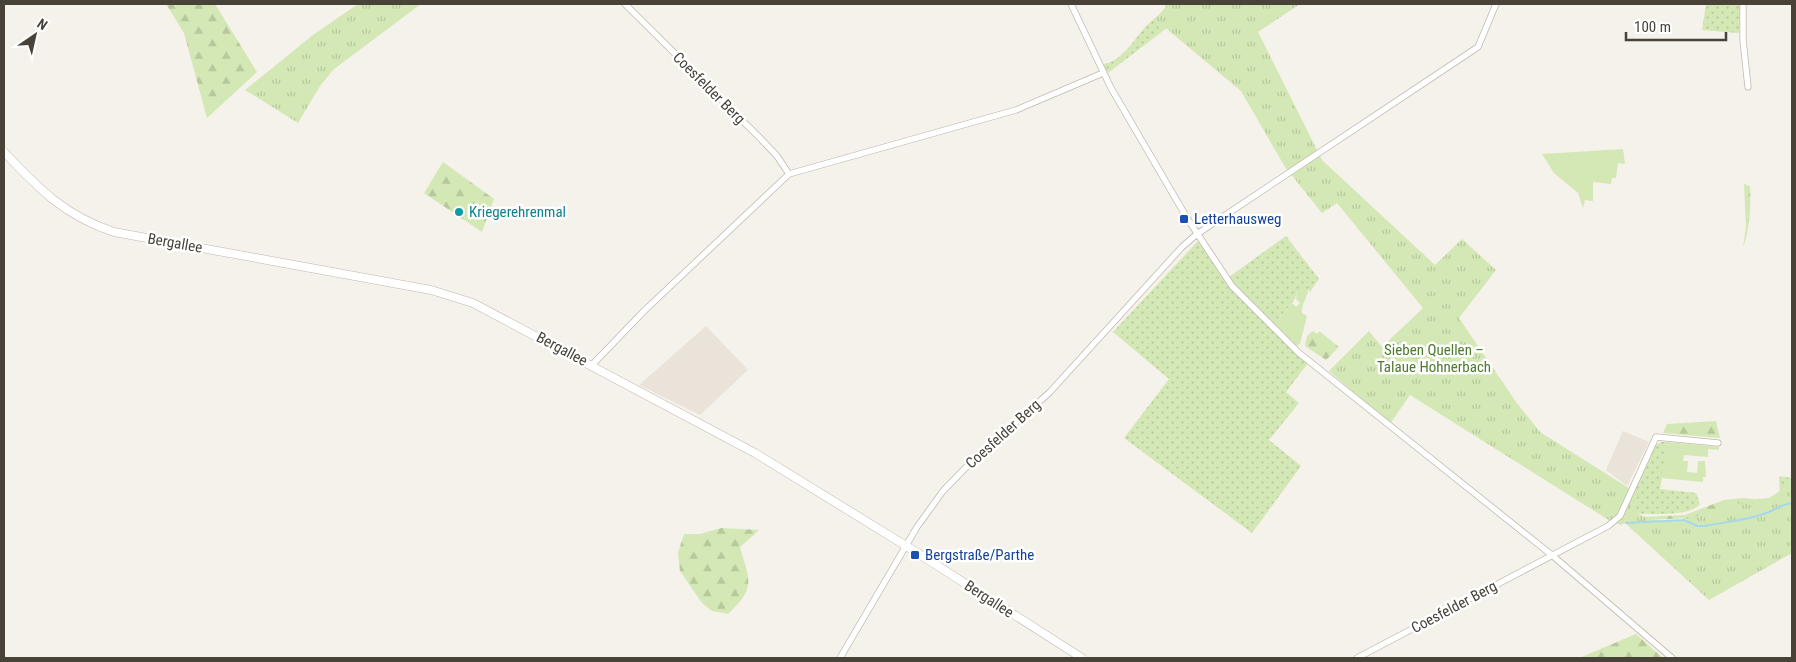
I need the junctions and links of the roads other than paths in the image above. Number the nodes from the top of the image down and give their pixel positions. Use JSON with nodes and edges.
{"nodes":[{"id":1,"x":626,"y":4,"type":"edge"},
{"id":2,"x":1071,"y":4,"type":"edge"},
{"id":3,"x":1496,"y":4,"type":"edge"},
{"id":4,"x":1743,"y":4,"type":"edge"},
{"id":5,"x":1103,"y":73,"type":"junction"},
{"id":6,"x":1748,"y":87,"type":"dead end"},
{"id":7,"x":4,"y":152,"type":"edge"},
{"id":8,"x":789,"y":174,"type":"junction"},
{"id":9,"x":1197,"y":234,"type":"junction"},
{"id":10,"x":592,"y":365,"type":"junction"},
{"id":11,"x":1718,"y":443,"type":"dead end"},
{"id":12,"x":906,"y":546,"type":"junction"},
{"id":13,"x":1552,"y":556,"type":"junction"},
{"id":14,"x":840,"y":658,"type":"edge"},
{"id":15,"x":1082,"y":658,"type":"edge"},
{"id":16,"x":1357,"y":658,"type":"edge"},
{"id":17,"x":1672,"y":658,"type":"edge"}],
"edges":[{"from":1,"to":8,"type":"street","name":"Coesfelder Berg"},
{"from":2,"to":5,"type":"street"},
{"from":3,"to":9,"type":"street","name":"Coesfelder Berg"},
{"from":4,"to":6,"type":"street"},
{"from":5,"to":8,"type":"street"},
{"from":5,"to":9,"type":"street"},
{"from":7,"to":10,"type":"street","name":"Bergallee"},
{"from":8,"to":10,"type":"street"},
{"from":9,"to":12,"type":"street","name":"Coesfelder Berg"},
{"from":9,"to":13,"type":"street"},
{"from":10,"to":12,"type":"street","name":"Bergallee"},
{"from":11,"to":13,"type":"street","name":"Coesfelder Berg"},
{"from":12,"to":14,"type":"street","name":"Coesfelder Berg"},
{"from":12,"to":15,"type":"street","name":"Bergallee"},
{"from":13,"to":16,"type":"street","name":"Coesfelder Berg"},
{"from":13,"to":17,"type":"street"}]}
